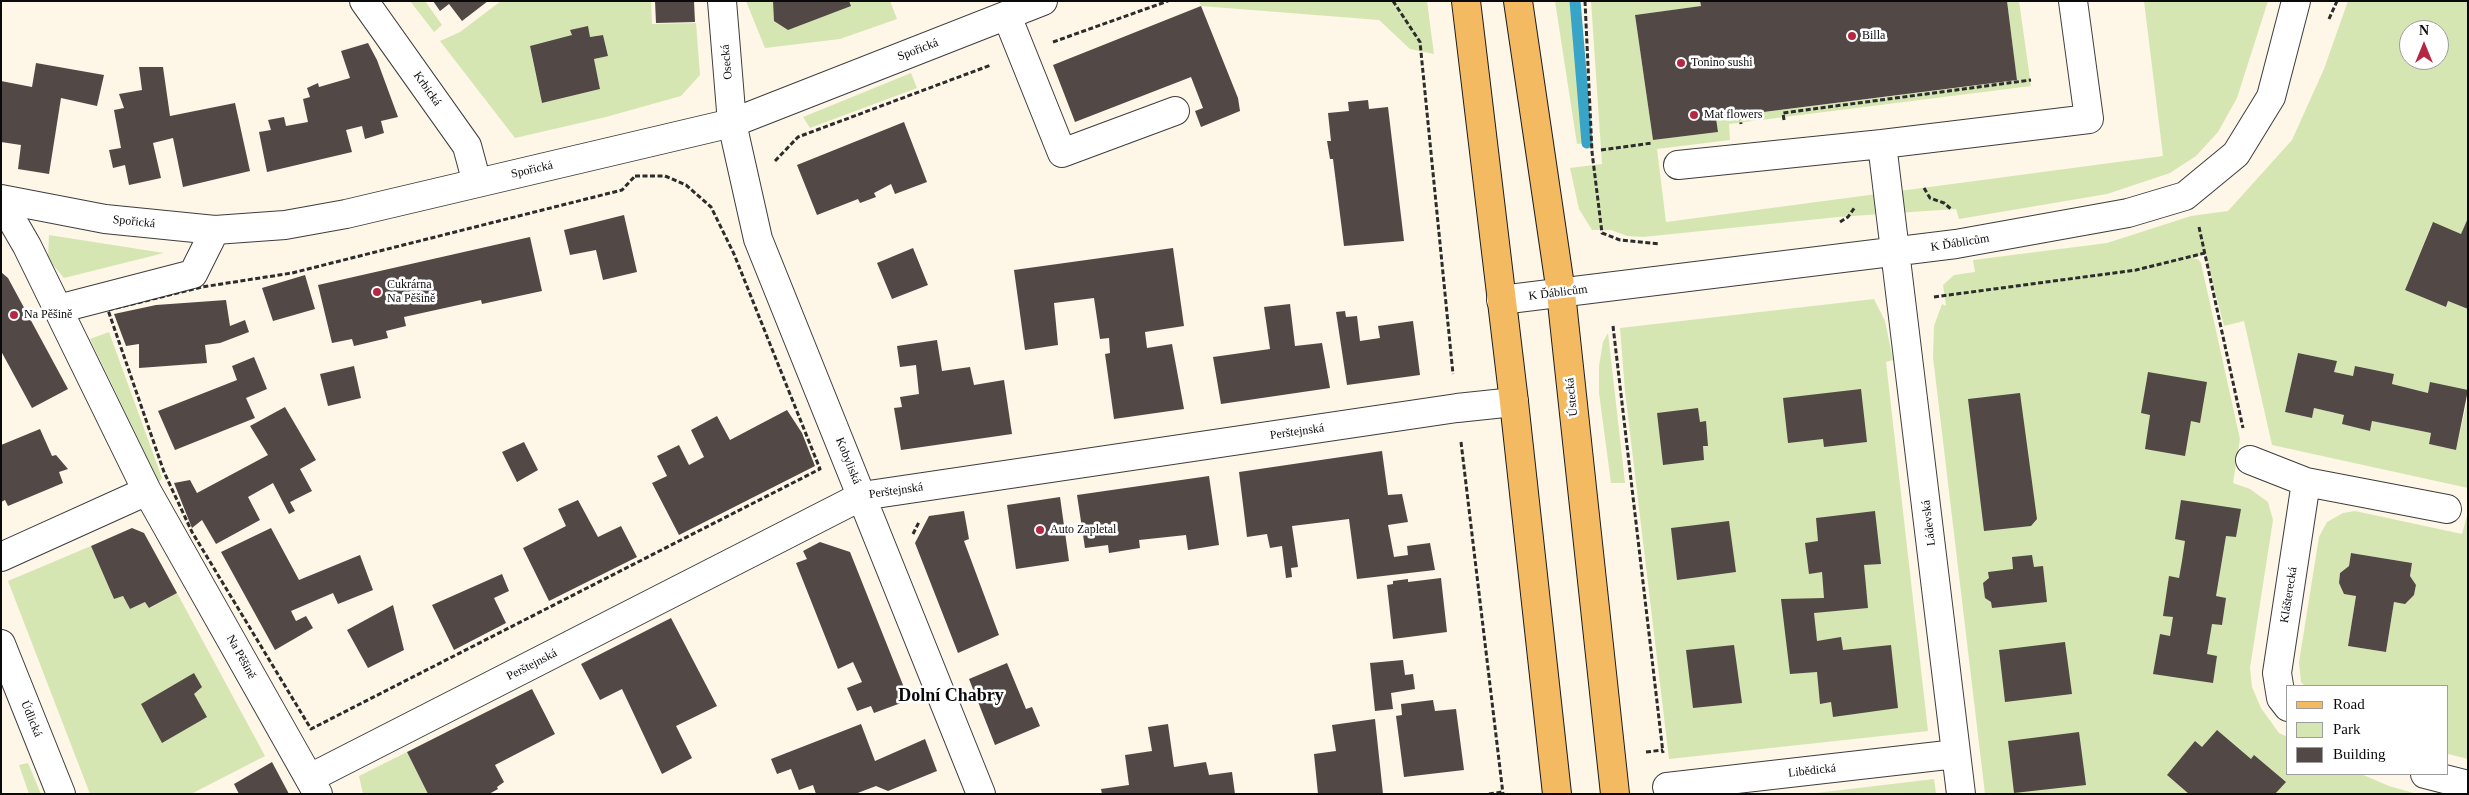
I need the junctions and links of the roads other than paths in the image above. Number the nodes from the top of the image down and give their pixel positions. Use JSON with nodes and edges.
{"nodes":[{"id":1,"x":364,"y":1,"type":"edge"},
{"id":2,"x":722,"y":1,"type":"edge"},
{"id":3,"x":1044,"y":1,"type":"edge"},
{"id":4,"x":1466,"y":1,"type":"edge"},
{"id":5,"x":1518,"y":1,"type":"edge"},
{"id":6,"x":2073,"y":1,"type":"edge"},
{"id":7,"x":2296,"y":1,"type":"edge"},
{"id":8,"x":1007,"y":16,"type":"junction"},
{"id":9,"x":1175,"y":111,"type":"dead end"},
{"id":10,"x":732,"y":123,"type":"junction"},
{"id":11,"x":1882,"y":144,"type":"junction"},
{"id":12,"x":1678,"y":165,"type":"dead end"},
{"id":13,"x":477,"y":183,"type":"junction"},
{"id":14,"x":1,"y":200,"type":"edge"},
{"id":15,"x":215,"y":230,"type":"junction"},
{"id":16,"x":1895,"y":252,"type":"junction"},
{"id":17,"x":1561,"y":292,"type":"junction"},
{"id":18,"x":1501,"y":300,"type":"junction"},
{"id":19,"x":58,"y":310,"type":"junction"},
{"id":20,"x":1514,"y":402,"type":"junction"},
{"id":21,"x":2250,"y":460,"type":"road end"},
{"id":22,"x":2306,"y":482,"type":"junction"},
{"id":23,"x":147,"y":491,"type":"junction"},
{"id":24,"x":862,"y":496,"type":"junction"},
{"id":25,"x":2447,"y":510,"type":"dead end"},
{"id":26,"x":1,"y":557,"type":"edge"},
{"id":27,"x":1,"y":644,"type":"edge"},
{"id":28,"x":2286,"y":704,"type":"edge"},
{"id":29,"x":1956,"y":754,"type":"junction"},
{"id":30,"x":2429,"y":775,"type":"edge"},
{"id":31,"x":2468,"y":785,"type":"edge"},
{"id":32,"x":314,"y":786,"type":"edge"},
{"id":33,"x":1667,"y":787,"type":"road end"},
{"id":34,"x":61,"y":794,"type":"edge"},
{"id":35,"x":982,"y":794,"type":"edge"},
{"id":36,"x":1558,"y":794,"type":"edge"},
{"id":37,"x":1616,"y":794,"type":"edge"},
{"id":38,"x":1961,"y":794,"type":"edge"}],
"edges":[{"from":1,"to":13,"type":"street","name":"Krbická"},
{"from":2,"to":10,"type":"street","name":"Osecká"},
{"from":3,"to":8,"type":"street","name":"Spořická"},
{"from":4,"to":18,"type":"main road"},
{"from":5,"to":17,"type":"main road","name":"Ústecká"},
{"from":6,"to":11,"type":"street"},
{"from":7,"to":16,"type":"street","name":"K Ďáblicům"},
{"from":8,"to":9,"type":"street"},
{"from":8,"to":10,"type":"street","name":"Spořická"},
{"from":10,"to":13,"type":"street","name":"Spořická"},
{"from":10,"to":24,"type":"street","name":"Kobyliská"},
{"from":11,"to":12,"type":"street"},
{"from":11,"to":16,"type":"street","name":"Ládevská"},
{"from":13,"to":15,"type":"street","name":"Spořická"},
{"from":14,"to":15,"type":"street","name":"Spořická"},
{"from":14,"to":19,"type":"street","name":"Na Pěšině"},
{"from":15,"to":19,"type":"street"},
{"from":16,"to":17,"type":"street","name":"K Ďáblicům"},
{"from":16,"to":29,"type":"street","name":"Ládevská"},
{"from":17,"to":18,"type":"street","name":"K Ďáblicům"},
{"from":17,"to":37,"type":"main road","name":"Ústecká"},
{"from":18,"to":20,"type":"main road"},
{"from":19,"to":23,"type":"street","name":"Na Pěšině"},
{"from":20,"to":24,"type":"street","name":"Perštejnská"},
{"from":20,"to":36,"type":"main road"},
{"from":21,"to":22,"type":"street"},
{"from":22,"to":25,"type":"street"},
{"from":22,"to":28,"type":"street","name":"Klášterecká"},
{"from":23,"to":26,"type":"street"},
{"from":23,"to":32,"type":"street","name":"Na Pěšině"},
{"from":24,"to":32,"type":"street","name":"Perštejnská"},
{"from":24,"to":35,"type":"street","name":"Kobyliská"},
{"from":27,"to":34,"type":"street","name":"Údlická"},
{"from":29,"to":33,"type":"street","name":"Libědická"},
{"from":29,"to":38,"type":"street","name":"Ládevská"},
{"from":30,"to":31,"type":"street"}]}
